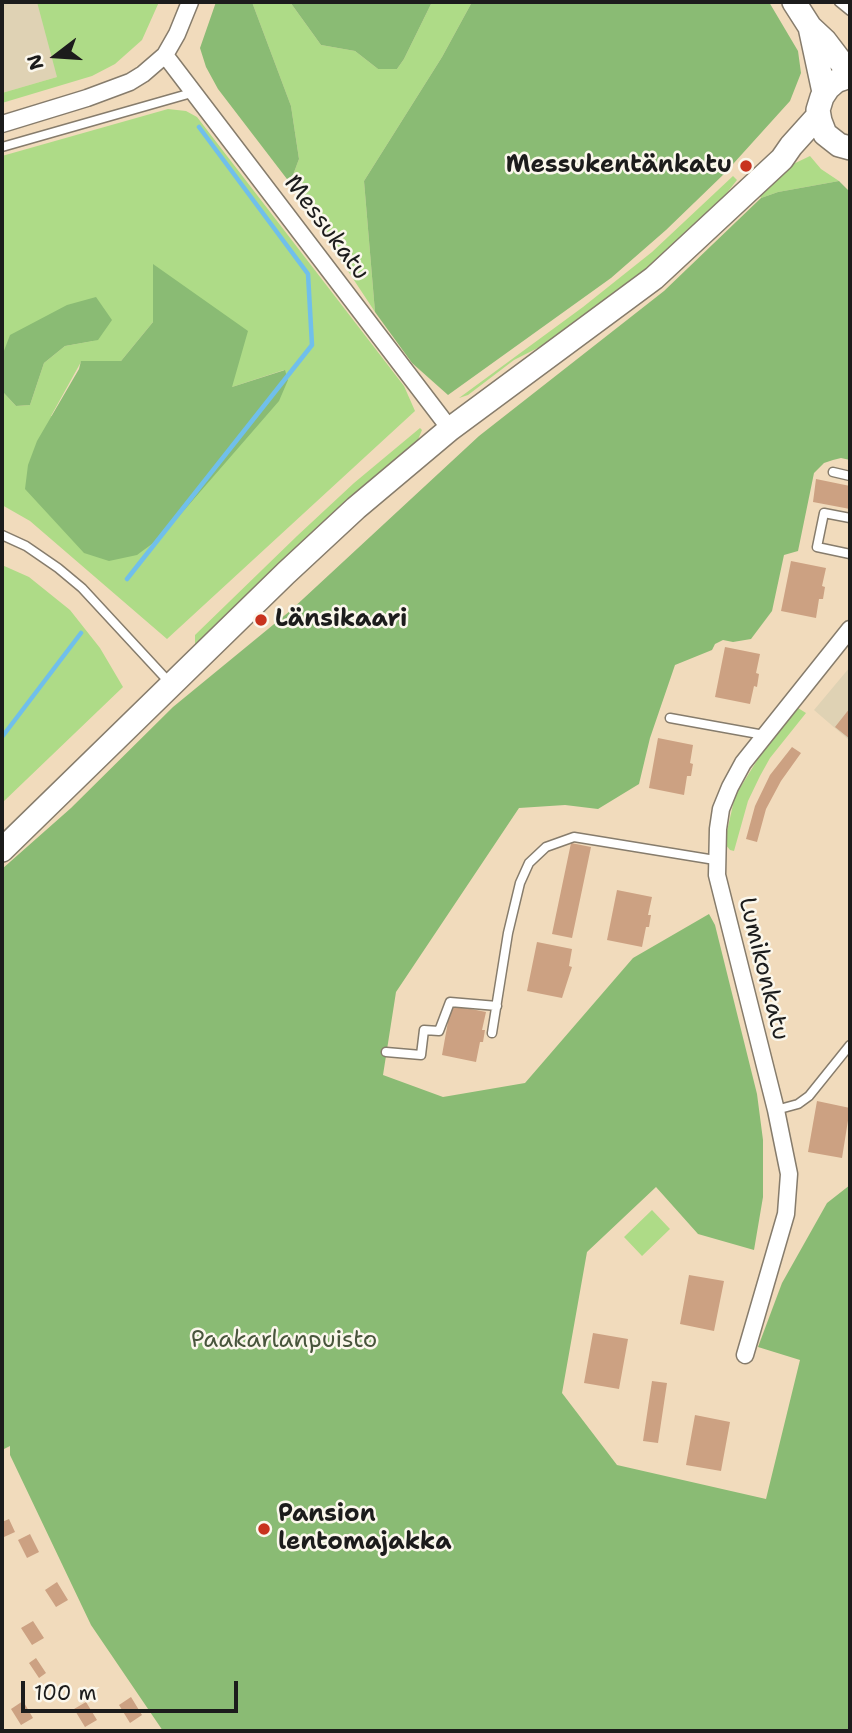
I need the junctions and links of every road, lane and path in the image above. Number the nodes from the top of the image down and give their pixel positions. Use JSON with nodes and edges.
{"nodes":[{"id":1,"x":190,"y":2,"type":"edge"},
{"id":2,"x":794,"y":2,"type":"edge"},
{"id":3,"x":839,"y":2,"type":"edge"},
{"id":4,"x":850,"y":11,"type":"edge"},
{"id":5,"x":810,"y":27,"type":"junction"},
{"id":6,"x":165,"y":55,"type":"junction"},
{"id":7,"x":850,"y":75,"type":"edge"},
{"id":8,"x":195,"y":92,"type":"junction"},
{"id":9,"x":824,"y":92,"type":"junction"},
{"id":10,"x":818,"y":116,"type":"junction"},
{"id":11,"x":2,"y":124,"type":"edge"},
{"id":12,"x":843,"y":146,"type":"edge"},
{"id":13,"x":2,"y":147,"type":"edge"},
{"id":14,"x":782,"y":159,"type":"junction"},
{"id":15,"x":450,"y":429,"type":"junction"},
{"id":16,"x":833,"y":472,"type":"dead end"},
{"id":17,"x":850,"y":476,"type":"edge"},
{"id":18,"x":850,"y":518,"type":"edge"},
{"id":19,"x":2,"y":535,"type":"edge"},
{"id":20,"x":850,"y":554,"type":"edge"},
{"id":21,"x":850,"y":629,"type":"edge"},
{"id":22,"x":172,"y":685,"type":"junction"},
{"id":23,"x":670,"y":718,"type":"dead end"},
{"id":24,"x":764,"y":735,"type":"junction"},
{"id":25,"x":2,"y":850,"type":"edge"},
{"id":26,"x":715,"y":860,"type":"junction"},
{"id":27,"x":496,"y":1006,"type":"junction"},
{"id":28,"x":492,"y":1033,"type":"dead end"},
{"id":29,"x":850,"y":1045,"type":"edge"},
{"id":30,"x":386,"y":1052,"type":"dead end"},
{"id":31,"x":776,"y":1110,"type":"junction"},
{"id":32,"x":745,"y":1355,"type":"dead end"}],
"edges":[{"from":1,"to":6,"type":"street"},
{"from":2,"to":5,"type":"street"},
{"from":3,"to":4,"type":"lane"},
{"from":5,"to":7,"type":"street"},
{"from":5,"to":9,"type":"street"},
{"from":6,"to":8,"type":"street","name":"Messukatu"},
{"from":6,"to":11,"type":"street"},
{"from":7,"to":9,"type":"street"},
{"from":8,"to":13,"type":"lane"},
{"from":8,"to":15,"type":"street","name":"Messukatu"},
{"from":9,"to":10,"type":"street"},
{"from":10,"to":12,"type":"street"},
{"from":10,"to":14,"type":"street"},
{"from":12,"to":14,"type":"street"},
{"from":14,"to":15,"type":"street"},
{"from":15,"to":22,"type":"street"},
{"from":16,"to":17,"type":"lane"},
{"from":18,"to":20,"type":"lane"},
{"from":19,"to":22,"type":"lane"},
{"from":21,"to":24,"type":"street","name":"Lumikonkatu"},
{"from":22,"to":25,"type":"street"},
{"from":23,"to":24,"type":"lane"},
{"from":24,"to":26,"type":"street","name":"Lumikonkatu"},
{"from":26,"to":27,"type":"lane"},
{"from":26,"to":31,"type":"street","name":"Lumikonkatu"},
{"from":27,"to":28,"type":"lane"},
{"from":27,"to":30,"type":"lane"},
{"from":29,"to":31,"type":"lane"},
{"from":31,"to":32,"type":"street","name":"Lumikonkatu"}]}
